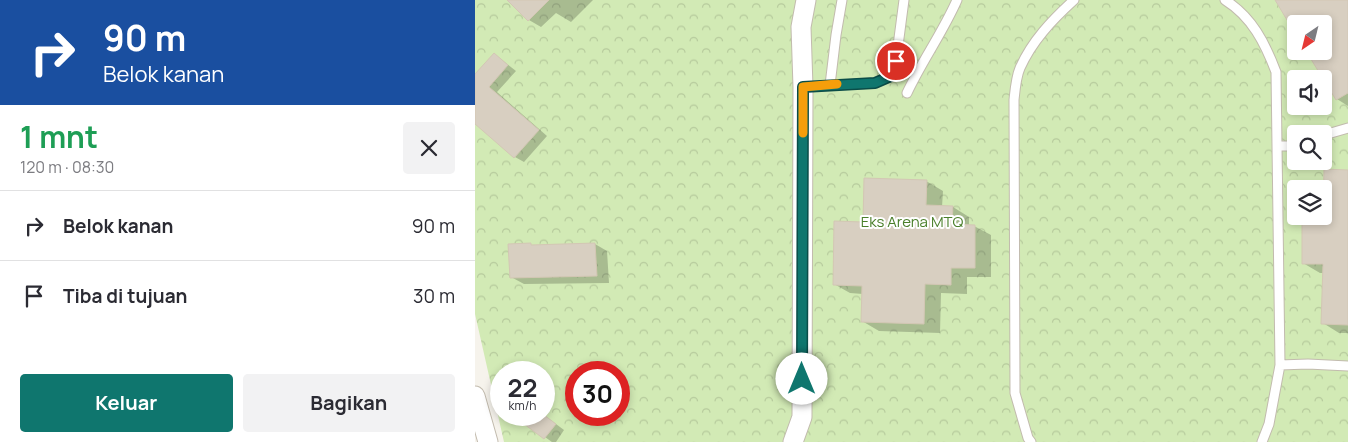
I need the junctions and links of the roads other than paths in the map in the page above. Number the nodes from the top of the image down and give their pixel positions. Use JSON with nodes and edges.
{"nodes":[{"id":1,"x":806,"y":0,"type":"edge"},
{"id":2,"x":842,"y":0,"type":"edge"},
{"id":3,"x":903,"y":0,"type":"edge"},
{"id":4,"x":957,"y":0,"type":"edge"},
{"id":5,"x":1074,"y":0,"type":"edge"},
{"id":6,"x":1225,"y":0,"type":"edge"},
{"id":7,"x":829,"y":85,"type":"junction"},
{"id":8,"x":803,"y":87,"type":"junction"},
{"id":9,"x":907,"y":93,"type":"dead end"},
{"id":10,"x":1348,"y":128,"type":"edge"},
{"id":11,"x":1332,"y":133,"type":"edge"},
{"id":12,"x":1278,"y":146,"type":"junction"},
{"id":13,"x":1287,"y":146,"type":"edge"},
{"id":14,"x":1280,"y":366,"type":"junction"},
{"id":15,"x":1348,"y":366,"type":"edge"},
{"id":16,"x":475,"y":396,"type":"edge"},
{"id":17,"x":488,"y":442,"type":"edge"},
{"id":18,"x":793,"y":442,"type":"edge"},
{"id":19,"x":1031,"y":442,"type":"edge"},
{"id":20,"x":1262,"y":442,"type":"edge"}],
"edges":[{"from":1,"to":8,"type":"street"},
{"from":2,"to":7,"type":"lane"},
{"from":3,"to":7,"type":"lane"},
{"from":4,"to":9,"type":"lane"},
{"from":5,"to":19,"type":"lane"},
{"from":6,"to":12,"type":"lane"},
{"from":7,"to":8,"type":"lane"},
{"from":8,"to":18,"type":"street"},
{"from":10,"to":11,"type":"lane"},
{"from":12,"to":13,"type":"lane"},
{"from":12,"to":14,"type":"lane"},
{"from":14,"to":15,"type":"lane"},
{"from":14,"to":20,"type":"lane"},
{"from":16,"to":17,"type":"street"}]}
